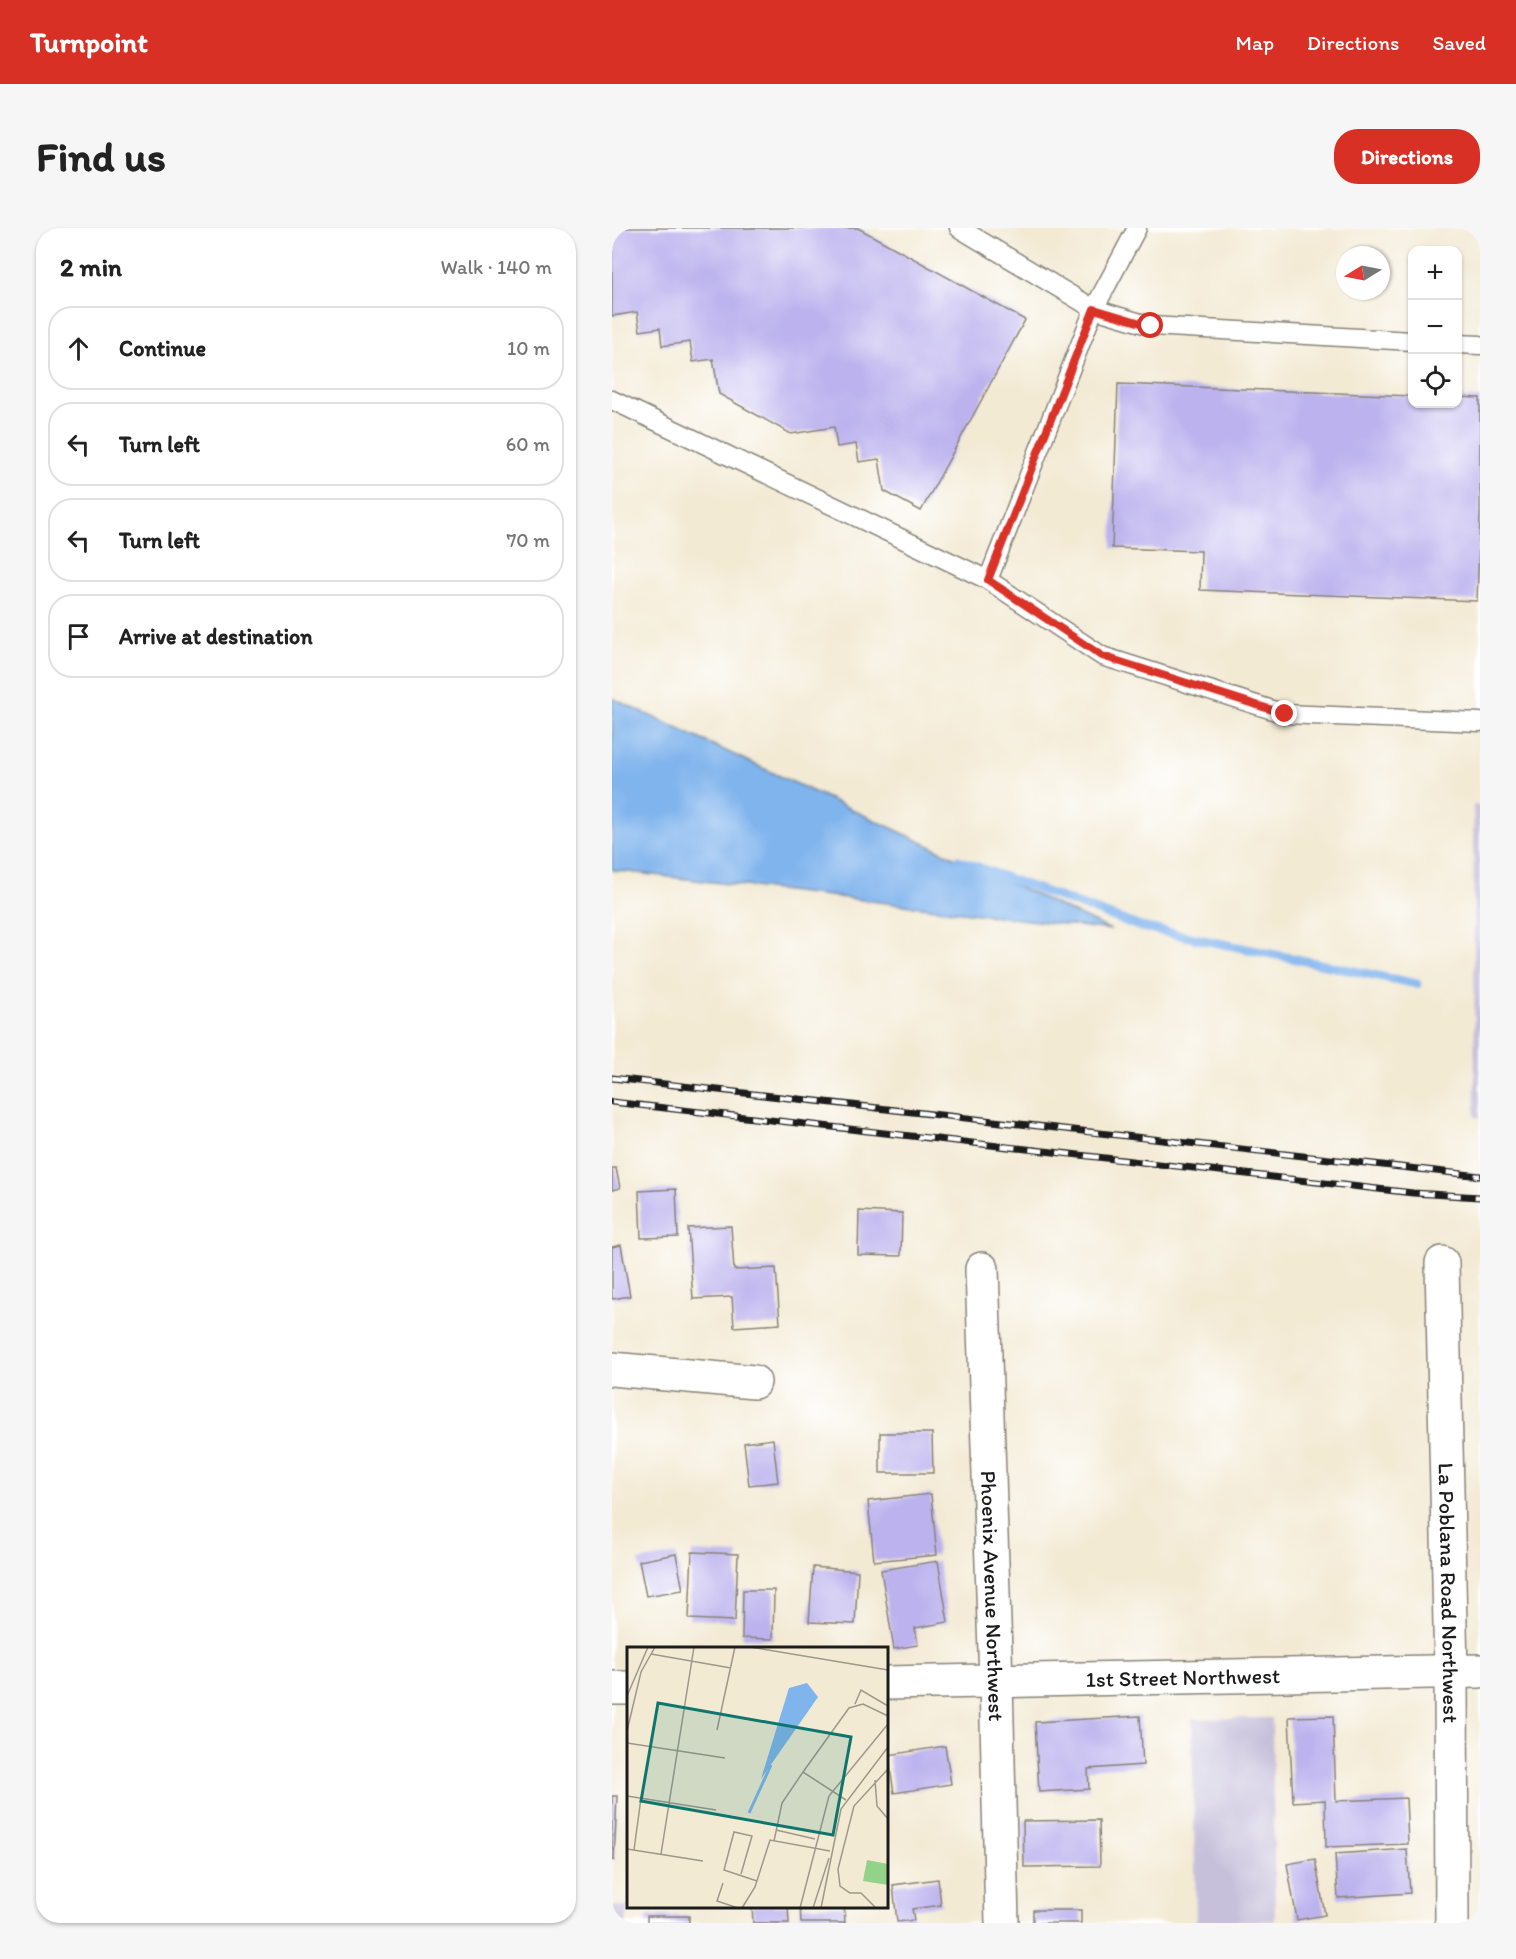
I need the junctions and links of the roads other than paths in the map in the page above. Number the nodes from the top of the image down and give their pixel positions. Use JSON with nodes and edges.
{"nodes":[{"id":1,"x":958,"y":228,"type":"edge"},
{"id":2,"x":1137,"y":228,"type":"edge"},
{"id":3,"x":1094,"y":309,"type":"junction"},
{"id":4,"x":1408,"y":341,"type":"edge"},
{"id":5,"x":1462,"y":344,"type":"edge"},
{"id":6,"x":1480,"y":345,"type":"edge"},
{"id":7,"x":612,"y":400,"type":"edge"},
{"id":8,"x":988,"y":580,"type":"junction"},
{"id":9,"x":1480,"y":722,"type":"edge"},
{"id":10,"x":1442,"y":1263,"type":"dead end"},
{"id":11,"x":982,"y":1269,"type":"dead end"},
{"id":12,"x":612,"y":1369,"type":"edge"},
{"id":13,"x":754,"y":1382,"type":"dead end"},
{"id":14,"x":1466,"y":1671,"type":"edge"},
{"id":15,"x":996,"y":1681,"type":"junction"},
{"id":16,"x":888,"y":1683,"type":"edge"},
{"id":17,"x":1002,"y":1923,"type":"edge"},
{"id":18,"x":1452,"y":1923,"type":"edge"}],
"edges":[{"from":1,"to":3,"type":"lane"},
{"from":2,"to":3,"type":"lane"},
{"from":3,"to":4,"type":"lane"},
{"from":3,"to":8,"type":"lane"},
{"from":5,"to":6,"type":"lane"},
{"from":7,"to":8,"type":"lane"},
{"from":8,"to":9,"type":"lane"},
{"from":10,"to":14,"type":"street","name":"La Poblana Road Northwest"},
{"from":11,"to":15,"type":"street","name":"Phoenix Avenue Northwest"},
{"from":12,"to":13,"type":"street"},
{"from":14,"to":15,"type":"street","name":"1st Street Northwest"},
{"from":14,"to":18,"type":"street","name":"La Poblana Road Northwest"},
{"from":15,"to":16,"type":"street","name":"1st Street Northwest"},
{"from":15,"to":17,"type":"street","name":"Phoenix Avenue Northwest"}]}
